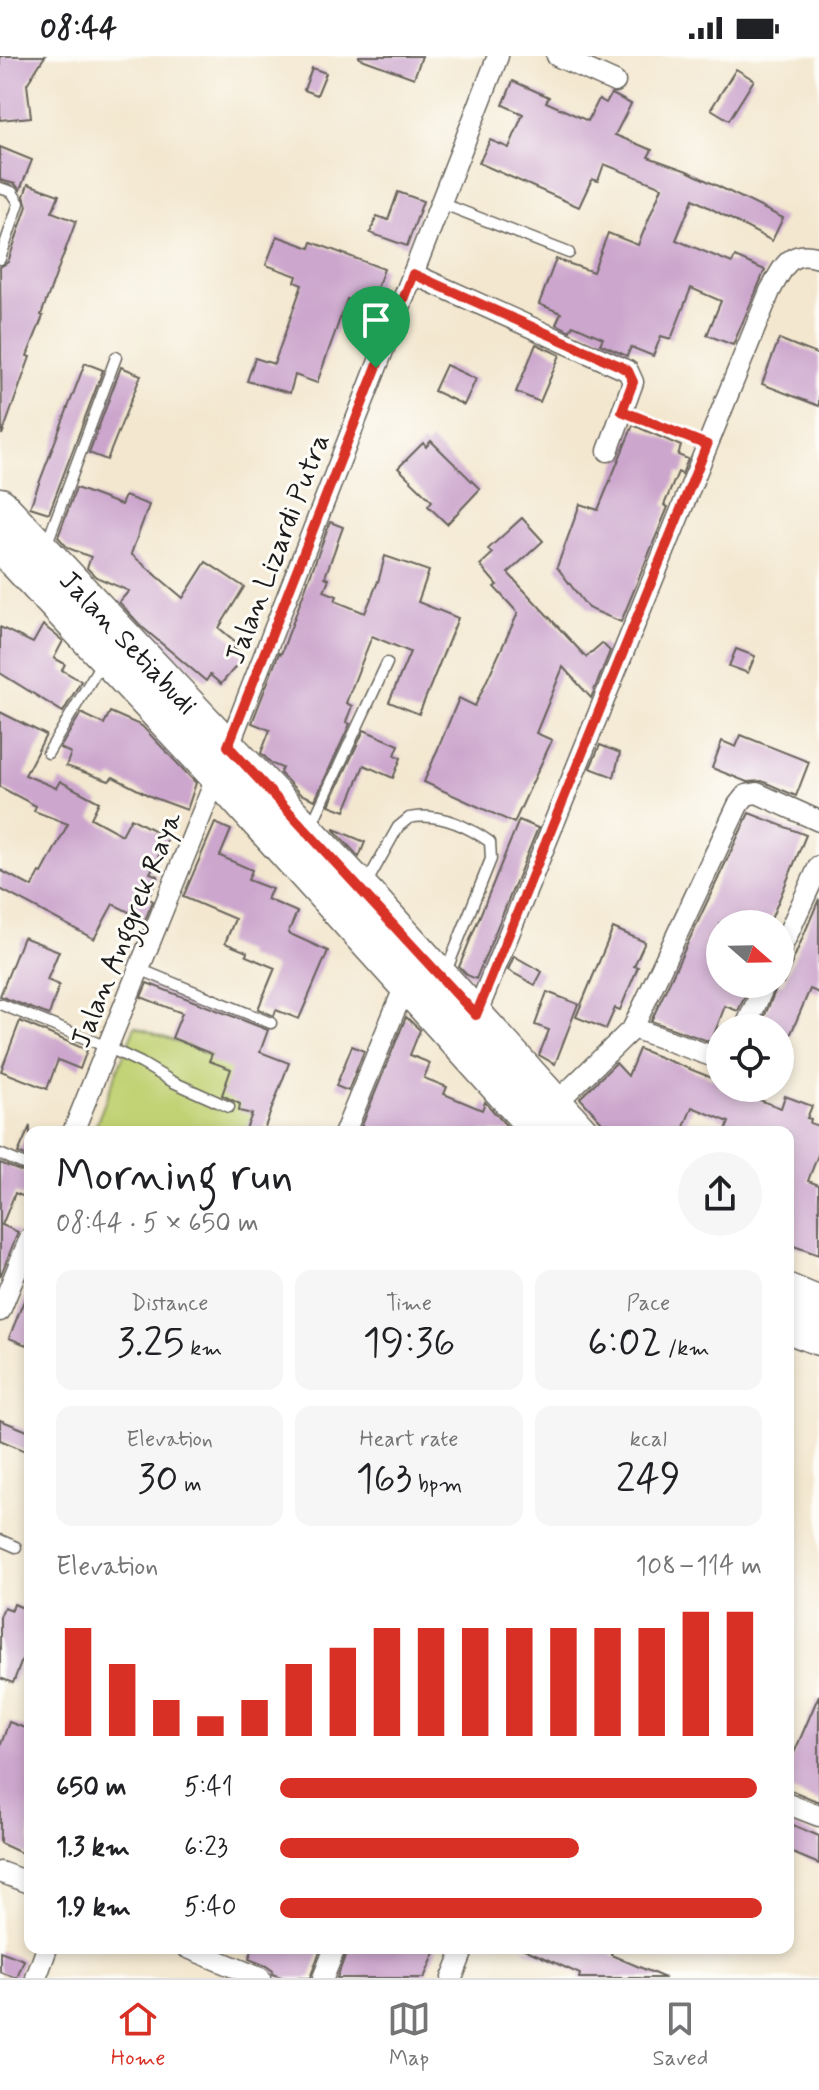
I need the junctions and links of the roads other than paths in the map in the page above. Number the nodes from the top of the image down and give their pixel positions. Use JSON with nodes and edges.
{"nodes":[{"id":1,"x":498,"y":56,"type":"edge"},
{"id":2,"x":557,"y":56,"type":"edge"},
{"id":3,"x":615,"y":82,"type":"dead end"},
{"id":4,"x":0,"y":188,"type":"edge"},
{"id":5,"x":441,"y":203,"type":"junction"},
{"id":6,"x":569,"y":253,"type":"dead end"},
{"id":7,"x":819,"y":258,"type":"edge"},
{"id":8,"x":0,"y":259,"type":"edge"},
{"id":9,"x":413,"y":274,"type":"junction"},
{"id":10,"x":116,"y":357,"type":"dead end"},
{"id":11,"x":608,"y":451,"type":"dead end"},
{"id":12,"x":0,"y":505,"type":"edge"},
{"id":13,"x":0,"y":545,"type":"edge"},
{"id":14,"x":43,"y":552,"type":"junction"},
{"id":15,"x":104,"y":658,"type":"junction"},
{"id":16,"x":387,"y":663,"type":"dead end"},
{"id":17,"x":48,"y":753,"type":"dead end"},
{"id":18,"x":223,"y":761,"type":"junction"},
{"id":19,"x":819,"y":821,"type":"edge"},
{"id":20,"x":308,"y":832,"type":"junction"},
{"id":21,"x":819,"y":866,"type":"edge"},
{"id":22,"x":362,"y":889,"type":"junction"},
{"id":23,"x":794,"y":920,"type":"edge"},
{"id":24,"x":139,"y":969,"type":"junction"},
{"id":25,"x":442,"y":980,"type":"junction"},
{"id":26,"x":406,"y":983,"type":"junction"},
{"id":27,"x":0,"y":1004,"type":"edge"},
{"id":28,"x":476,"y":1015,"type":"junction"},
{"id":29,"x":271,"y":1023,"type":"dead end"},
{"id":30,"x":633,"y":1028,"type":"junction"},
{"id":31,"x":107,"y":1047,"type":"junction"},
{"id":32,"x":706,"y":1054,"type":"edge"},
{"id":33,"x":229,"y":1107,"type":"dead end"},
{"id":34,"x":547,"y":1118,"type":"edge"},
{"id":35,"x":75,"y":1126,"type":"edge"},
{"id":36,"x":347,"y":1126,"type":"edge"},
{"id":37,"x":566,"y":1126,"type":"edge"},
{"id":38,"x":0,"y":1154,"type":"edge"},
{"id":39,"x":24,"y":1164,"type":"edge"},
{"id":40,"x":24,"y":1253,"type":"edge"},
{"id":41,"x":794,"y":1294,"type":"edge"},
{"id":42,"x":819,"y":1304,"type":"edge"},
{"id":43,"x":0,"y":1311,"type":"edge"},
{"id":44,"x":794,"y":1328,"type":"edge"},
{"id":45,"x":819,"y":1338,"type":"edge"},
{"id":46,"x":0,"y":1540,"type":"edge"},
{"id":47,"x":16,"y":1547,"type":"dead end"},
{"id":48,"x":794,"y":1806,"type":"edge"},
{"id":49,"x":819,"y":1816,"type":"edge"},
{"id":50,"x":0,"y":1872,"type":"edge"},
{"id":51,"x":24,"y":1881,"type":"edge"},
{"id":52,"x":45,"y":1954,"type":"edge"},
{"id":53,"x":333,"y":1954,"type":"edge"},
{"id":54,"x":462,"y":1954,"type":"edge"},
{"id":55,"x":217,"y":1962,"type":"edge"},
{"id":56,"x":36,"y":1978,"type":"edge"},
{"id":57,"x":260,"y":1978,"type":"edge"},
{"id":58,"x":323,"y":1978,"type":"edge"},
{"id":59,"x":452,"y":1978,"type":"edge"}],
"edges":[{"from":1,"to":5,"type":"street","name":"Jalan Lizardi Putra"},
{"from":2,"to":3,"type":"street"},
{"from":4,"to":8,"type":"lane"},
{"from":5,"to":6,"type":"lane"},
{"from":5,"to":9,"type":"street","name":"Jalan Lizardi Putra"},
{"from":7,"to":28,"type":"street"},
{"from":9,"to":11,"type":"street"},
{"from":9,"to":18,"type":"street","name":"Jalan Lizardi Putra"},
{"from":10,"to":14,"type":"lane"},
{"from":12,"to":14,"type":"main road","name":"Jalan Setiabudi"},
{"from":13,"to":15,"type":"main road","name":"Jalan Setiabudi"},
{"from":14,"to":18,"type":"main road","name":"Jalan Setiabudi"},
{"from":15,"to":17,"type":"lane"},
{"from":15,"to":18,"type":"main road","name":"Jalan Setiabudi"},
{"from":16,"to":20,"type":"lane"},
{"from":18,"to":20,"type":"main road","name":"Jalan Setiabudi"},
{"from":18,"to":24,"type":"street","name":"Jalan Anggrek Raya"},
{"from":18,"to":26,"type":"main road","name":"Jalan Setiabudi"},
{"from":19,"to":30,"type":"street"},
{"from":20,"to":22,"type":"main road","name":"Jalan Setiabudi"},
{"from":21,"to":23,"type":"street"},
{"from":22,"to":25,"type":"main road","name":"Jalan Setiabudi"},
{"from":22,"to":25,"type":"lane"},
{"from":24,"to":29,"type":"lane"},
{"from":24,"to":31,"type":"street","name":"Jalan Anggrek Raya"},
{"from":25,"to":28,"type":"main road","name":"Jalan Setiabudi"},
{"from":26,"to":34,"type":"main road","name":"Jalan Setiabudi"},
{"from":26,"to":36,"type":"street"},
{"from":27,"to":31,"type":"lane"},
{"from":28,"to":34,"type":"main road","name":"Jalan Setiabudi"},
{"from":30,"to":32,"type":"street"},
{"from":30,"to":34,"type":"street"},
{"from":31,"to":33,"type":"lane"},
{"from":31,"to":35,"type":"street","name":"Jalan Anggrek Raya"},
{"from":34,"to":37,"type":"main road","name":"Jalan Setiabudi"},
{"from":38,"to":39,"type":"lane"},
{"from":40,"to":43,"type":"street"},
{"from":41,"to":42,"type":"main road"},
{"from":44,"to":45,"type":"main road"},
{"from":46,"to":47,"type":"lane"},
{"from":48,"to":49,"type":"street"},
{"from":50,"to":51,"type":"street"},
{"from":52,"to":56,"type":"street"},
{"from":53,"to":58,"type":"street"},
{"from":54,"to":59,"type":"street"},
{"from":55,"to":57,"type":"street"}]}
